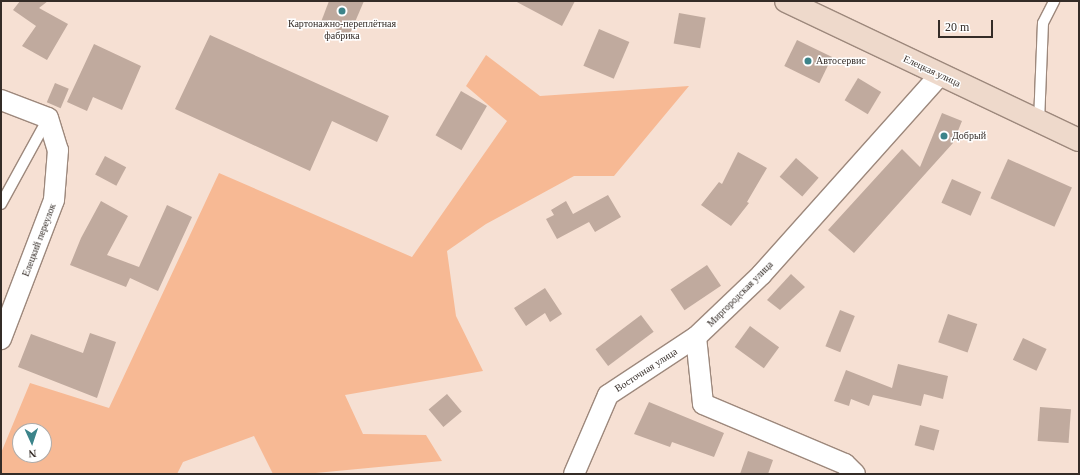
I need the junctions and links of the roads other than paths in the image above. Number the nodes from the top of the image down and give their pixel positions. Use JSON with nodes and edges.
{"nodes":[{"id":1,"x":786,"y":1,"type":"edge"},
{"id":2,"x":1054,"y":1,"type":"edge"},
{"id":3,"x":940,"y":75,"type":"junction"},
{"id":4,"x":1,"y":100,"type":"edge"},
{"id":5,"x":48,"y":118,"type":"junction"},
{"id":6,"x":1039,"y":122,"type":"junction"},
{"id":7,"x":1079,"y":140,"type":"edge"},
{"id":8,"x":1,"y":204,"type":"edge"},
{"id":9,"x":696,"y":337,"type":"junction"},
{"id":10,"x":1,"y":339,"type":"edge"},
{"id":11,"x":574,"y":474,"type":"edge"},
{"id":12,"x":855,"y":474,"type":"edge"}],
"edges":[{"from":1,"to":3,"type":"main road","name":"Елецкая улица"},
{"from":2,"to":6,"type":"lane"},
{"from":3,"to":6,"type":"main road","name":"Елецкая улица"},
{"from":3,"to":9,"type":"street","name":"Миргородская улица"},
{"from":4,"to":5,"type":"street"},
{"from":5,"to":8,"type":"lane"},
{"from":5,"to":10,"type":"street","name":"Елецкий переулок"},
{"from":6,"to":7,"type":"main road","name":"Елецкая улица"},
{"from":9,"to":11,"type":"street","name":"Восточная улица"},
{"from":9,"to":12,"type":"street"}]}
